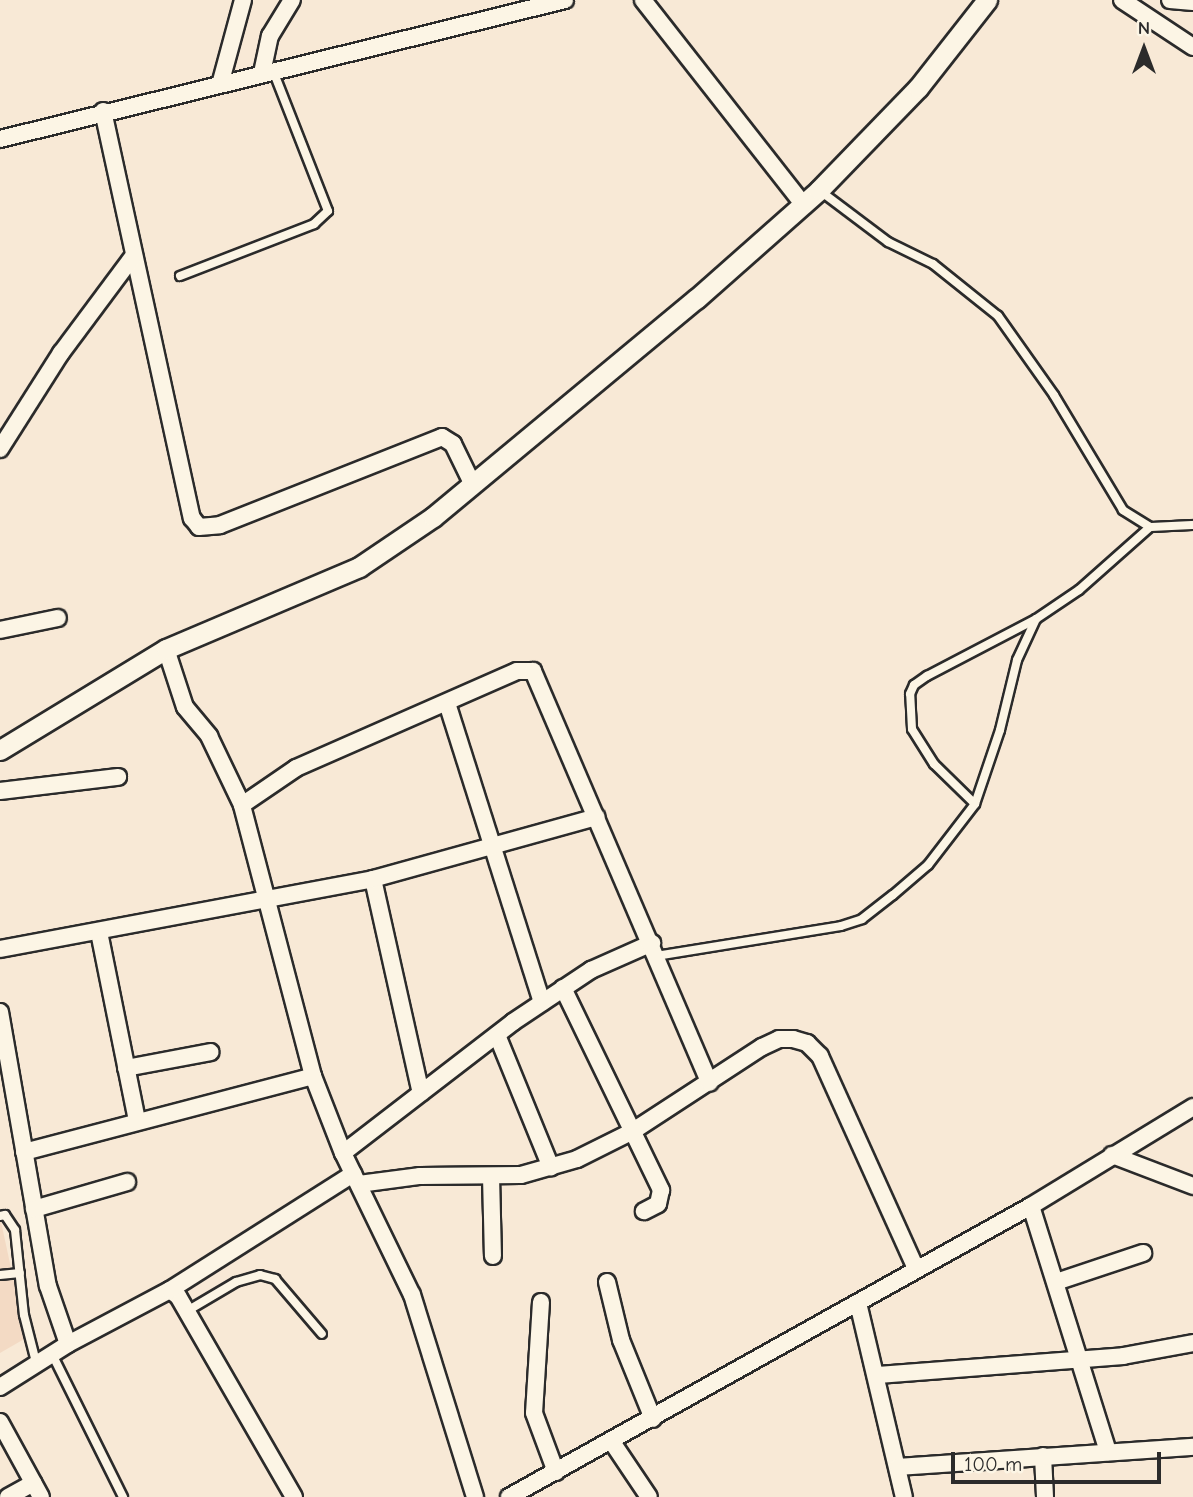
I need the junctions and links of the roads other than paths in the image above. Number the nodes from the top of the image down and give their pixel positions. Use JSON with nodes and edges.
{"nodes":[{"id":1,"x":243,"y":0,"type":"edge"},
{"id":2,"x":292,"y":0,"type":"edge"},
{"id":3,"x":565,"y":0,"type":"edge"},
{"id":4,"x":643,"y":0,"type":"edge"},
{"id":5,"x":987,"y":0,"type":"edge"},
{"id":6,"x":1122,"y":0,"type":"edge"},
{"id":7,"x":1170,"y":0,"type":"edge"},
{"id":8,"x":1193,"y":2,"type":"edge"},
{"id":9,"x":1193,"y":47,"type":"edge"},
{"id":10,"x":268,"y":72,"type":"junction"},
{"id":11,"x":221,"y":82,"type":"junction"},
{"id":12,"x":103,"y":111,"type":"junction"},
{"id":13,"x":0,"y":139,"type":"edge"},
{"id":14,"x":819,"y":190,"type":"junction"},
{"id":15,"x":803,"y":204,"type":"junction"},
{"id":16,"x":134,"y":255,"type":"junction"},
{"id":17,"x":180,"y":276,"type":"dead end"},
{"id":18,"x":0,"y":449,"type":"edge"},
{"id":19,"x":472,"y":483,"type":"junction"},
{"id":20,"x":1193,"y":525,"type":"edge"},
{"id":21,"x":1150,"y":527,"type":"junction"},
{"id":22,"x":58,"y":618,"type":"dead end"},
{"id":23,"x":1036,"y":619,"type":"junction"},
{"id":24,"x":0,"y":631,"type":"edge"},
{"id":25,"x":166,"y":649,"type":"junction"},
{"id":26,"x":447,"y":703,"type":"junction"},
{"id":27,"x":0,"y":750,"type":"edge"},
{"id":28,"x":118,"y":777,"type":"dead end"},
{"id":29,"x":0,"y":791,"type":"edge"},
{"id":30,"x":975,"y":804,"type":"junction"},
{"id":31,"x":242,"y":805,"type":"junction"},
{"id":32,"x":597,"y":817,"type":"junction"},
{"id":33,"x":494,"y":847,"type":"junction"},
{"id":34,"x":373,"y":878,"type":"junction"},
{"id":35,"x":268,"y":900,"type":"junction"},
{"id":36,"x":99,"y":932,"type":"junction"},
{"id":37,"x":0,"y":949,"type":"edge"},
{"id":38,"x":654,"y":950,"type":"junction"},
{"id":39,"x":563,"y":988,"type":"junction"},
{"id":40,"x":542,"y":1002,"type":"junction"},
{"id":41,"x":0,"y":1012,"type":"edge"},
{"id":42,"x":496,"y":1035,"type":"junction"},
{"id":43,"x":211,"y":1052,"type":"dead end"},
{"id":44,"x":126,"y":1068,"type":"junction"},
{"id":45,"x":313,"y":1076,"type":"junction"},
{"id":46,"x":710,"y":1083,"type":"junction"},
{"id":47,"x":421,"y":1093,"type":"junction"},
{"id":48,"x":1193,"y":1107,"type":"edge"},
{"id":49,"x":137,"y":1120,"type":"junction"},
{"id":50,"x":633,"y":1131,"type":"junction"},
{"id":51,"x":24,"y":1152,"type":"junction"},
{"id":52,"x":343,"y":1153,"type":"junction"},
{"id":53,"x":1112,"y":1155,"type":"junction"},
{"id":54,"x":551,"y":1167,"type":"junction"},
{"id":55,"x":491,"y":1176,"type":"junction"},
{"id":56,"x":356,"y":1179,"type":"junction"},
{"id":57,"x":127,"y":1182,"type":"dead end"},
{"id":58,"x":1193,"y":1186,"type":"edge"},
{"id":59,"x":1031,"y":1206,"type":"junction"},
{"id":60,"x":34,"y":1209,"type":"junction"},
{"id":61,"x":644,"y":1211,"type":"dead end"},
{"id":62,"x":0,"y":1216,"type":"edge"},
{"id":63,"x":1143,"y":1253,"type":"dead end"},
{"id":64,"x":493,"y":1256,"type":"dead end"},
{"id":65,"x":916,"y":1269,"type":"junction"},
{"id":66,"x":20,"y":1273,"type":"junction"},
{"id":67,"x":0,"y":1275,"type":"edge"},
{"id":68,"x":607,"y":1283,"type":"dead end"},
{"id":69,"x":1056,"y":1283,"type":"junction"},
{"id":70,"x":170,"y":1290,"type":"junction"},
{"id":71,"x":541,"y":1302,"type":"dead end"},
{"id":72,"x":858,"y":1303,"type":"junction"},
{"id":73,"x":187,"y":1311,"type":"junction"},
{"id":74,"x":322,"y":1334,"type":"dead end"},
{"id":75,"x":68,"y":1343,"type":"junction"},
{"id":76,"x":1193,"y":1343,"type":"edge"},
{"id":77,"x":51,"y":1353,"type":"junction"},
{"id":78,"x":1082,"y":1360,"type":"junction"},
{"id":79,"x":36,"y":1362,"type":"junction"},
{"id":80,"x":878,"y":1375,"type":"junction"},
{"id":81,"x":0,"y":1387,"type":"edge"},
{"id":82,"x":653,"y":1419,"type":"junction"},
{"id":83,"x":0,"y":1422,"type":"edge"},
{"id":84,"x":612,"y":1442,"type":"junction"},
{"id":85,"x":1193,"y":1447,"type":"edge"},
{"id":86,"x":1108,"y":1452,"type":"junction"},
{"id":87,"x":1044,"y":1456,"type":"junction"},
{"id":88,"x":898,"y":1467,"type":"junction"},
{"id":89,"x":556,"y":1472,"type":"junction"},
{"id":90,"x":37,"y":1490,"type":"edge"},
{"id":91,"x":8,"y":1497,"type":"edge"},
{"id":92,"x":123,"y":1497,"type":"edge"},
{"id":93,"x":294,"y":1497,"type":"edge"},
{"id":94,"x":475,"y":1497,"type":"edge"},
{"id":95,"x":509,"y":1497,"type":"edge"},
{"id":96,"x":649,"y":1497,"type":"edge"},
{"id":97,"x":904,"y":1497,"type":"edge"},
{"id":98,"x":1045,"y":1497,"type":"edge"}],
"edges":[{"from":1,"to":11,"type":"street"},
{"from":2,"to":10,"type":"street"},
{"from":3,"to":10,"type":"street"},
{"from":4,"to":15,"type":"street"},
{"from":5,"to":14,"type":"street"},
{"from":6,"to":9,"type":"street"},
{"from":7,"to":8,"type":"street"},
{"from":10,"to":11,"type":"street"},
{"from":10,"to":17,"type":"lane"},
{"from":11,"to":12,"type":"street"},
{"from":12,"to":13,"type":"street"},
{"from":12,"to":16,"type":"street"},
{"from":14,"to":15,"type":"street"},
{"from":14,"to":21,"type":"lane"},
{"from":15,"to":19,"type":"street"},
{"from":16,"to":18,"type":"street"},
{"from":16,"to":19,"type":"street"},
{"from":19,"to":25,"type":"street"},
{"from":20,"to":21,"type":"lane"},
{"from":21,"to":23,"type":"lane"},
{"from":22,"to":24,"type":"street"},
{"from":23,"to":30,"type":"lane"},
{"from":23,"to":30,"type":"lane"},
{"from":25,"to":27,"type":"street"},
{"from":25,"to":31,"type":"street"},
{"from":26,"to":31,"type":"street"},
{"from":26,"to":32,"type":"street"},
{"from":26,"to":33,"type":"street"},
{"from":28,"to":29,"type":"street"},
{"from":30,"to":38,"type":"lane"},
{"from":31,"to":35,"type":"street"},
{"from":32,"to":33,"type":"street"},
{"from":32,"to":38,"type":"street"},
{"from":33,"to":34,"type":"street"},
{"from":33,"to":40,"type":"street"},
{"from":34,"to":35,"type":"street"},
{"from":34,"to":47,"type":"street"},
{"from":35,"to":36,"type":"street"},
{"from":35,"to":45,"type":"street"},
{"from":36,"to":37,"type":"street"},
{"from":36,"to":44,"type":"street"},
{"from":38,"to":39,"type":"street"},
{"from":38,"to":46,"type":"street"},
{"from":39,"to":40,"type":"street"},
{"from":39,"to":50,"type":"street"},
{"from":40,"to":42,"type":"street"},
{"from":41,"to":51,"type":"street"},
{"from":42,"to":47,"type":"street"},
{"from":42,"to":54,"type":"street"},
{"from":43,"to":44,"type":"street"},
{"from":44,"to":49,"type":"street"},
{"from":45,"to":49,"type":"street"},
{"from":45,"to":52,"type":"street"},
{"from":46,"to":50,"type":"street"},
{"from":46,"to":65,"type":"street"},
{"from":47,"to":52,"type":"street"},
{"from":48,"to":53,"type":"street"},
{"from":49,"to":51,"type":"street"},
{"from":50,"to":54,"type":"street"},
{"from":50,"to":61,"type":"street"},
{"from":51,"to":60,"type":"street"},
{"from":52,"to":56,"type":"street"},
{"from":53,"to":58,"type":"street"},
{"from":53,"to":59,"type":"street"},
{"from":54,"to":55,"type":"street"},
{"from":55,"to":56,"type":"street"},
{"from":55,"to":64,"type":"street"},
{"from":56,"to":70,"type":"street"},
{"from":56,"to":94,"type":"street"},
{"from":57,"to":60,"type":"street"},
{"from":59,"to":65,"type":"street"},
{"from":59,"to":69,"type":"street"},
{"from":60,"to":75,"type":"street"},
{"from":62,"to":66,"type":"lane"},
{"from":63,"to":69,"type":"street"},
{"from":65,"to":72,"type":"street"},
{"from":66,"to":67,"type":"lane"},
{"from":66,"to":79,"type":"lane"},
{"from":68,"to":82,"type":"street"},
{"from":69,"to":78,"type":"street"},
{"from":70,"to":73,"type":"street"},
{"from":70,"to":75,"type":"street"},
{"from":71,"to":89,"type":"street"},
{"from":72,"to":80,"type":"street"},
{"from":72,"to":82,"type":"street"},
{"from":73,"to":74,"type":"lane"},
{"from":73,"to":93,"type":"street"},
{"from":75,"to":77,"type":"street"},
{"from":76,"to":78,"type":"street"},
{"from":77,"to":79,"type":"street"},
{"from":77,"to":92,"type":"lane"},
{"from":78,"to":80,"type":"street"},
{"from":78,"to":86,"type":"street"},
{"from":79,"to":81,"type":"street"},
{"from":80,"to":88,"type":"street"},
{"from":82,"to":84,"type":"street"},
{"from":83,"to":90,"type":"street"},
{"from":84,"to":89,"type":"street"},
{"from":84,"to":96,"type":"street"},
{"from":85,"to":86,"type":"street"},
{"from":86,"to":87,"type":"street"},
{"from":87,"to":88,"type":"street"},
{"from":87,"to":98,"type":"street"},
{"from":88,"to":97,"type":"street"},
{"from":89,"to":95,"type":"street"},
{"from":90,"to":91,"type":"street"}]}
